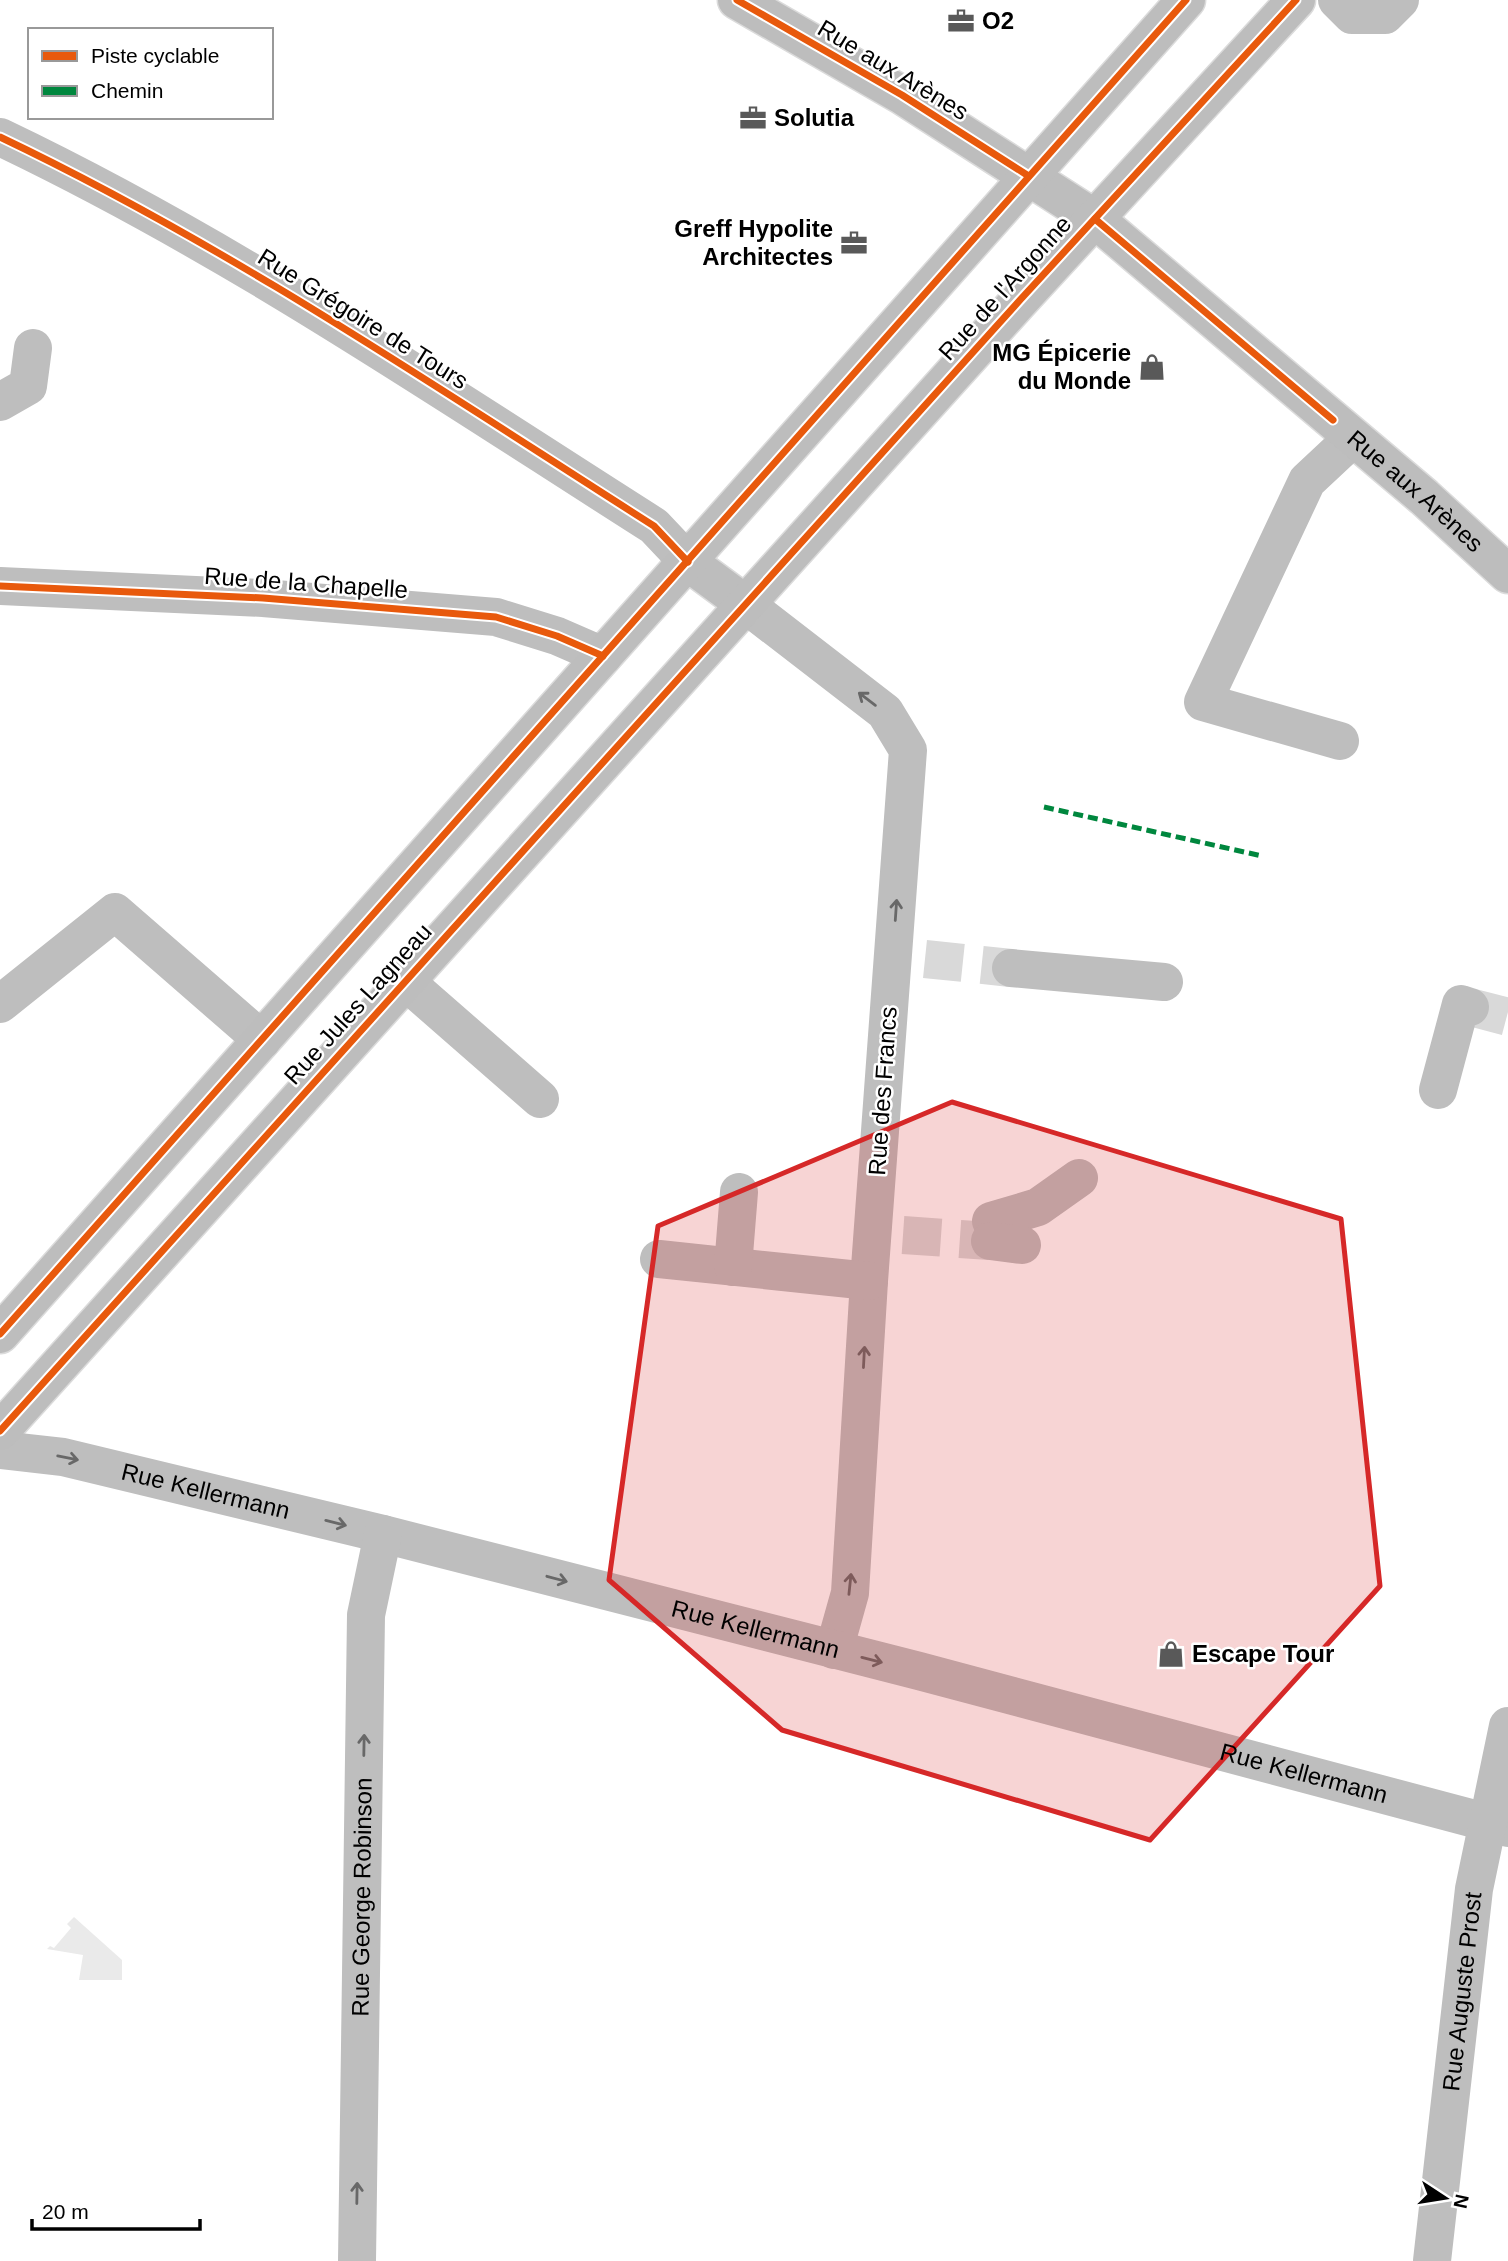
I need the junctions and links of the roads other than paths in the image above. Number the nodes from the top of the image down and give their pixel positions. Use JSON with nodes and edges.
{"nodes":[{"id":1,"x":737,"y":0,"type":"edge"},
{"id":2,"x":1186,"y":0,"type":"edge"},
{"id":3,"x":1296,"y":0,"type":"edge"},
{"id":4,"x":1337,"y":0,"type":"edge"},
{"id":5,"x":1400,"y":0,"type":"edge"},
{"id":6,"x":0,"y":137,"type":"edge"},
{"id":7,"x":1027,"y":175,"type":"junction"},
{"id":8,"x":1095,"y":219,"type":"junction"},
{"id":9,"x":33,"y":348,"type":"dead end"},
{"id":10,"x":0,"y":402,"type":"edge"},
{"id":11,"x":1353,"y":438,"type":"junction"},
{"id":12,"x":688,"y":562,"type":"junction"},
{"id":13,"x":1508,"y":574,"type":"edge"},
{"id":14,"x":0,"y":586,"type":"edge"},
{"id":15,"x":745,"y":604,"type":"junction"},
{"id":16,"x":603,"y":656,"type":"junction"},
{"id":17,"x":1340,"y":741,"type":"dead end"},
{"id":18,"x":1011,"y":968,"type":"tunnel mouth"},
{"id":19,"x":405,"y":981,"type":"junction"},
{"id":20,"x":1164,"y":982,"type":"dead end"},
{"id":21,"x":0,"y":1004,"type":"edge"},
{"id":22,"x":1470,"y":1007,"type":"dead end"},
{"id":23,"x":262,"y":1040,"type":"junction"},
{"id":24,"x":1438,"y":1090,"type":"dead end"},
{"id":25,"x":540,"y":1099,"type":"dead end"},
{"id":26,"x":1079,"y":1178,"type":"dead end"},
{"id":27,"x":739,"y":1192,"type":"dead end"},
{"id":28,"x":1001,"y":1236,"type":"tunnel mouth"},
{"id":29,"x":659,"y":1259,"type":"dead end"},
{"id":30,"x":733,"y":1267,"type":"junction"},
{"id":31,"x":869,"y":1281,"type":"junction"},
{"id":32,"x":0,"y":1334,"type":"edge"},
{"id":33,"x":0,"y":1431,"type":"edge"},
{"id":34,"x":0,"y":1450,"type":"edge"},
{"id":35,"x":383,"y":1534,"type":"junction"},
{"id":36,"x":834,"y":1650,"type":"junction"},
{"id":37,"x":1508,"y":1726,"type":"edge"},
{"id":38,"x":1498,"y":1826,"type":"edge"},
{"id":39,"x":356,"y":2261,"type":"edge"},
{"id":40,"x":1433,"y":2261,"type":"edge"}],
"edges":[{"from":1,"to":7,"type":"main road","name":"Rue aux Arènes"},
{"from":2,"to":7,"type":"main road"},
{"from":3,"to":8,"type":"main road","name":"Rue de l'Argonne"},
{"from":4,"to":5,"type":"street"},
{"from":6,"to":12,"type":"street","name":"Rue Grégoire de Tours"},
{"from":7,"to":8,"type":"main road","name":"Rue aux Arènes"},
{"from":7,"to":12,"type":"main road"},
{"from":8,"to":11,"type":"main road","name":"Rue aux Arènes"},
{"from":8,"to":15,"type":"main road","name":"Rue de l'Argonne"},
{"from":9,"to":10,"type":"street"},
{"from":11,"to":13,"type":"main road","name":"Rue aux Arènes"},
{"from":11,"to":17,"type":"street"},
{"from":12,"to":15,"type":"main road"},
{"from":12,"to":16,"type":"main road","name":"Rue Jules Lagneau"},
{"from":14,"to":16,"type":"street","name":"Rue de la Chapelle"},
{"from":15,"to":19,"type":"main road","name":"Rue Jules Lagneau"},
{"from":31,"to":15,"type":"street","name":"Rue des Francs","one_way":true},
{"from":16,"to":23,"type":"main road","name":"Rue Jules Lagneau"},
{"from":18,"to":20,"type":"street"},
{"from":19,"to":25,"type":"street"},
{"from":19,"to":33,"type":"main road","name":"Rue Jules Lagneau"},
{"from":21,"to":23,"type":"street"},
{"from":22,"to":24,"type":"street"},
{"from":23,"to":32,"type":"main road","name":"Rue Jules Lagneau"},
{"from":26,"to":28,"type":"street"},
{"from":27,"to":30,"type":"street"},
{"from":29,"to":30,"type":"street"},
{"from":30,"to":31,"type":"street"},
{"from":36,"to":31,"type":"street","name":"Rue des Francs","one_way":true},
{"from":34,"to":35,"type":"street","name":"Rue Kellermann","one_way":true},
{"from":35,"to":36,"type":"street","name":"Rue Kellermann","one_way":true},
{"from":39,"to":35,"type":"street","name":"Rue George Robinson","one_way":true},
{"from":36,"to":38,"type":"street","name":"Rue Kellermann","one_way":true},
{"from":37,"to":38,"type":"street","name":"Rue Auguste Prost"},
{"from":38,"to":40,"type":"street","name":"Rue Auguste Prost"}]}
